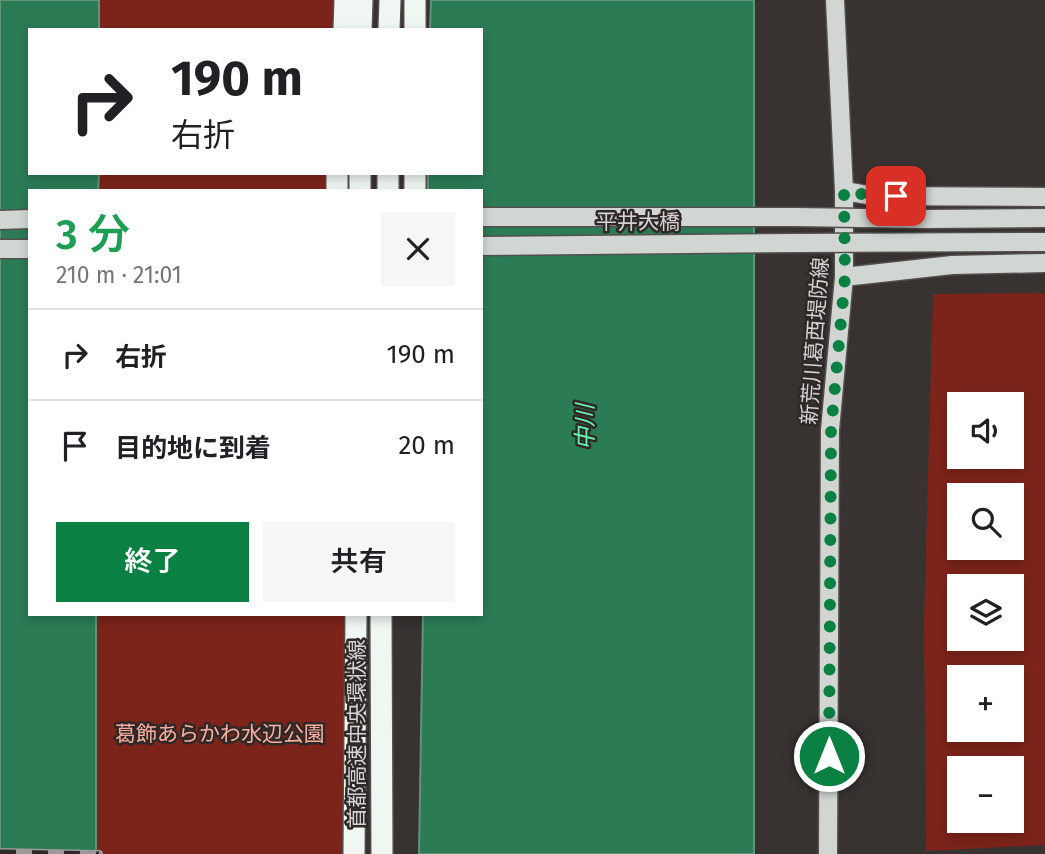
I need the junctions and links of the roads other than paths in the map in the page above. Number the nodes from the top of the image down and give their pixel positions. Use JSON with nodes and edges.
{"nodes":[{"id":1,"x":345,"y":0,"type":"edge"},
{"id":2,"x":362,"y":0,"type":"edge"},
{"id":3,"x":390,"y":0,"type":"edge"},
{"id":4,"x":415,"y":0,"type":"edge"},
{"id":5,"x":835,"y":0,"type":"edge"},
{"id":6,"x":344,"y":28,"type":"edge"},
{"id":7,"x":361,"y":28,"type":"edge"},
{"id":8,"x":389,"y":28,"type":"edge"},
{"id":9,"x":415,"y":28,"type":"edge"},
{"id":10,"x":844,"y":191,"type":"junction"},
{"id":11,"x":1045,"y":197,"type":"edge"},
{"id":12,"x":483,"y":218,"type":"edge"},
{"id":13,"x":1045,"y":218,"type":"edge"},
{"id":14,"x":28,"y":219,"type":"edge"},
{"id":15,"x":0,"y":220,"type":"edge"},
{"id":16,"x":1045,"y":242,"type":"edge"},
{"id":17,"x":483,"y":246,"type":"edge"},
{"id":18,"x":0,"y":249,"type":"edge"},
{"id":19,"x":28,"y":249,"type":"edge"},
{"id":20,"x":1045,"y":263,"type":"edge"},
{"id":21,"x":845,"y":277,"type":"junction"},
{"id":22,"x":356,"y":616,"type":"edge"},
{"id":23,"x":382,"y":616,"type":"edge"},
{"id":24,"x":354,"y":854,"type":"edge"},
{"id":25,"x":382,"y":854,"type":"edge"},
{"id":26,"x":828,"y":854,"type":"edge"}],
"edges":[{"from":1,"to":6,"type":"highway"},
{"from":2,"to":7,"type":"highway"},
{"from":3,"to":8,"type":"highway"},
{"from":4,"to":9,"type":"highway"},
{"from":5,"to":10,"type":"main road","name":"新荒川葛西堤防線"},
{"from":10,"to":11,"type":"main road"},
{"from":10,"to":21,"type":"main road","name":"新荒川葛西堤防線"},
{"from":12,"to":13,"type":"main road","name":"平井大橋","bridge":true},
{"from":14,"to":15,"type":"main road"},
{"from":16,"to":17,"type":"main road","name":"平井大橋","bridge":true},
{"from":18,"to":19,"type":"main road"},
{"from":20,"to":21,"type":"main road"},
{"from":21,"to":26,"type":"main road","name":"新荒川葛西堤防線"},
{"from":22,"to":24,"type":"highway","name":"首都高速中央環状線"},
{"from":23,"to":25,"type":"highway","name":"首都高速中央環状線"}]}
